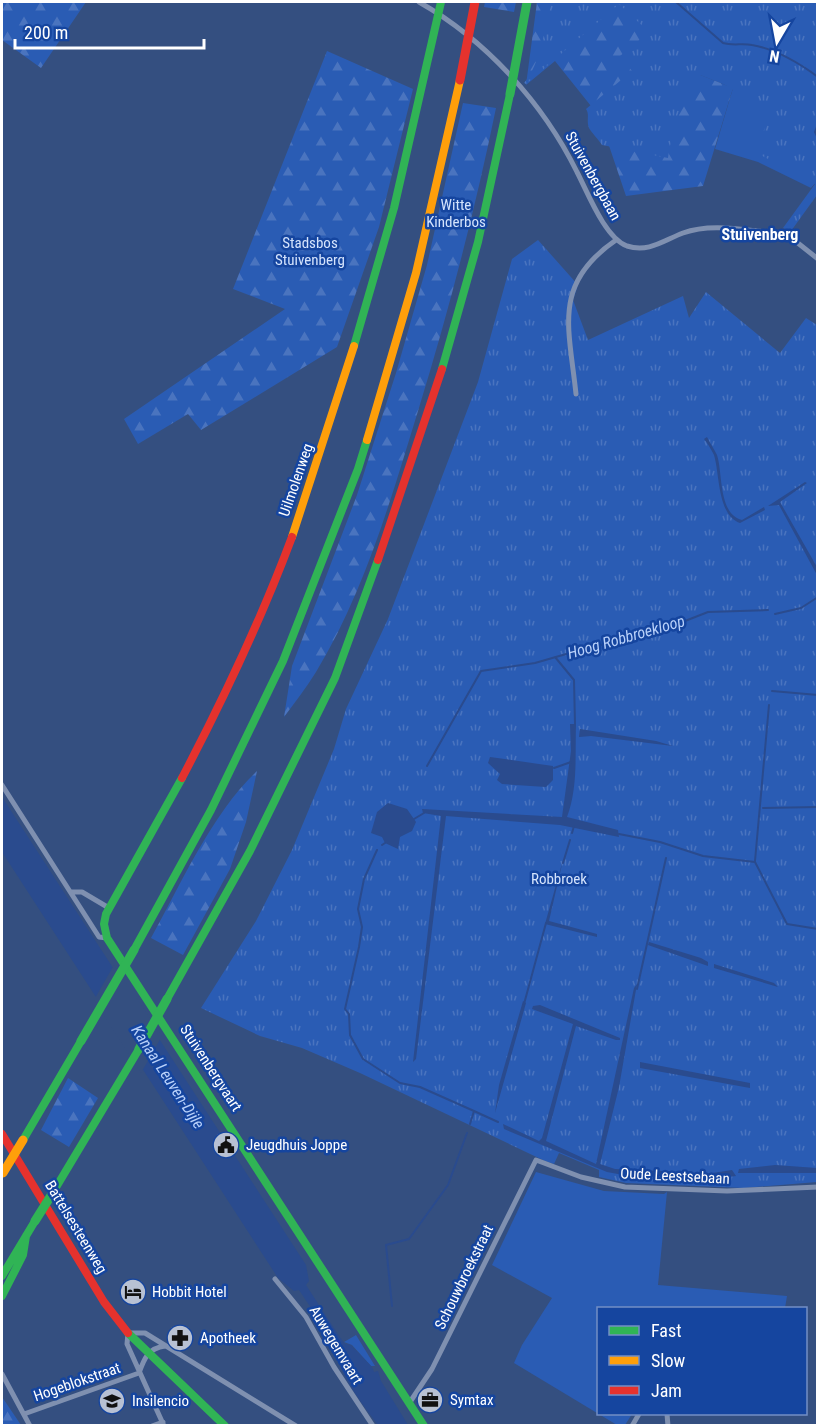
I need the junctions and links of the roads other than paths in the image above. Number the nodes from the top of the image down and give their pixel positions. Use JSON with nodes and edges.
{"nodes":[{"id":1,"x":419,"y":2,"type":"edge"},
{"id":2,"x":441,"y":2,"type":"edge"},
{"id":3,"x":476,"y":2,"type":"edge"},
{"id":4,"x":527,"y":2,"type":"edge"},
{"id":5,"x":440,"y":14,"type":"junction"},
{"id":6,"x":616,"y":240,"type":"junction"},
{"id":7,"x":818,"y":259,"type":"edge"},
{"id":8,"x":576,"y":394,"type":"dead end"},
{"id":9,"x":2,"y":785,"type":"edge"},
{"id":10,"x":71,"y":892,"type":"junction"},
{"id":11,"x":109,"y":908,"type":"junction"},
{"id":12,"x":107,"y":938,"type":"junction"},
{"id":13,"x":2,"y":1134,"type":"edge"},
{"id":14,"x":536,"y":1160,"type":"joint"},
{"id":15,"x":2,"y":1174,"type":"edge"},
{"id":16,"x":818,"y":1187,"type":"edge"},
{"id":17,"x":26,"y":1236,"type":"junction"},
{"id":18,"x":2,"y":1276,"type":"edge"},
{"id":19,"x":275,"y":1279,"type":"dead end"},
{"id":20,"x":2,"y":1296,"type":"edge"},
{"id":21,"x":128,"y":1333,"type":"junction"},
{"id":22,"x":165,"y":1346,"type":"junction"},
{"id":23,"x":149,"y":1353,"type":"junction"},
{"id":24,"x":139,"y":1373,"type":"junction"},
{"id":25,"x":2,"y":1374,"type":"edge"},
{"id":26,"x":410,"y":1402,"type":"junction"},
{"id":27,"x":24,"y":1414,"type":"junction"},
{"id":28,"x":164,"y":1424,"type":"edge"},
{"id":29,"x":30,"y":1425,"type":"edge"},
{"id":30,"x":152,"y":1425,"type":"edge"},
{"id":31,"x":225,"y":1425,"type":"edge"},
{"id":32,"x":296,"y":1425,"type":"edge"},
{"id":33,"x":373,"y":1425,"type":"edge"},
{"id":34,"x":424,"y":1425,"type":"edge"}],
"edges":[{"from":1,"to":5,"type":"street","name":"Stuivenbergbaan"},
{"from":2,"to":5,"type":"main road","name":"Uilmolenweg"},
{"from":3,"to":15,"type":"main road","bridge":true},
{"from":4,"to":17,"type":"main road","bridge":true},
{"from":5,"to":6,"type":"street","name":"Stuivenbergbaan"},
{"from":5,"to":11,"type":"main road","name":"Uilmolenweg"},
{"from":6,"to":7,"type":"street","name":"Stuivenbergbaan"},
{"from":6,"to":8,"type":"street"},
{"from":9,"to":10,"type":"street","name":"Stuivenbergvaart"},
{"from":10,"to":11,"type":"street"},
{"from":10,"to":12,"type":"street","name":"Stuivenbergvaart"},
{"from":11,"to":12,"type":"main road","name":"Uilmolenweg"},
{"from":12,"to":26,"type":"main road","name":"Stuivenbergvaart"},
{"from":13,"to":21,"type":"main road","name":"Battelsesteenweg"},
{"from":14,"to":16,"type":"street","name":"Oude Leestsebaan"},
{"from":14,"to":26,"type":"street","name":"Schouwbroekstraat"},
{"from":17,"to":18,"type":"main road"},
{"from":17,"to":20,"type":"main road"},
{"from":19,"to":33,"type":"street","name":"Auwegemvaart"},
{"from":21,"to":22,"type":"street"},
{"from":21,"to":23,"type":"main road","name":"Battelsesteenweg"},
{"from":21,"to":24,"type":"street"},
{"from":22,"to":23,"type":"street"},
{"from":22,"to":32,"type":"street"},
{"from":23,"to":24,"type":"street"},
{"from":23,"to":31,"type":"main road","name":"Battelsesteenweg"},
{"from":24,"to":27,"type":"street","name":"Hogeblokstraat"},
{"from":24,"to":28,"type":"street"},
{"from":25,"to":27,"type":"street"},
{"from":26,"to":34,"type":"main road","name":"Stuivenbergvaart"},
{"from":27,"to":29,"type":"street"},
{"from":28,"to":30,"type":"street"}]}
